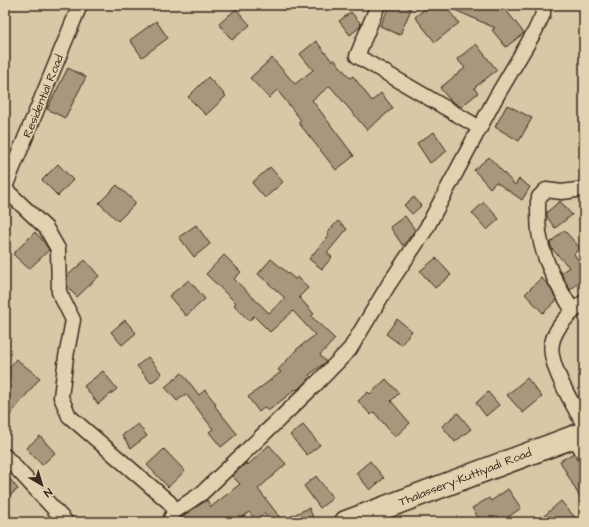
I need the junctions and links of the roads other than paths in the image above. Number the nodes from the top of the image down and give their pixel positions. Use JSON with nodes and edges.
{"nodes":[{"id":1,"x":80,"y":5,"type":"edge"},
{"id":2,"x":378,"y":5,"type":"edge"},
{"id":3,"x":543,"y":5,"type":"edge"},
{"id":4,"x":480,"y":128,"type":"junction"},
{"id":5,"x":5,"y":188,"type":"edge"},
{"id":6,"x":584,"y":189,"type":"edge"},
{"id":7,"x":584,"y":302,"type":"edge"},
{"id":8,"x":573,"y":311,"type":"junction"},
{"id":9,"x":581,"y":437,"type":"edge"},
{"id":10,"x":5,"y":456,"type":"edge"},
{"id":11,"x":174,"y":517,"type":"edge"},
{"id":12,"x":66,"y":522,"type":"edge"},
{"id":13,"x":346,"y":522,"type":"edge"}],
"edges":[{"from":1,"to":5,"type":"street","name":"Residential Road"},
{"from":2,"to":4,"type":"street"},
{"from":3,"to":4,"type":"street"},
{"from":4,"to":11,"type":"street"},
{"from":5,"to":11,"type":"street"},
{"from":6,"to":8,"type":"street"},
{"from":7,"to":8,"type":"street"},
{"from":8,"to":9,"type":"street"},
{"from":9,"to":13,"type":"main road","name":"Thalassery-Kuttiyadi Road"},
{"from":10,"to":12,"type":"street"}]}
